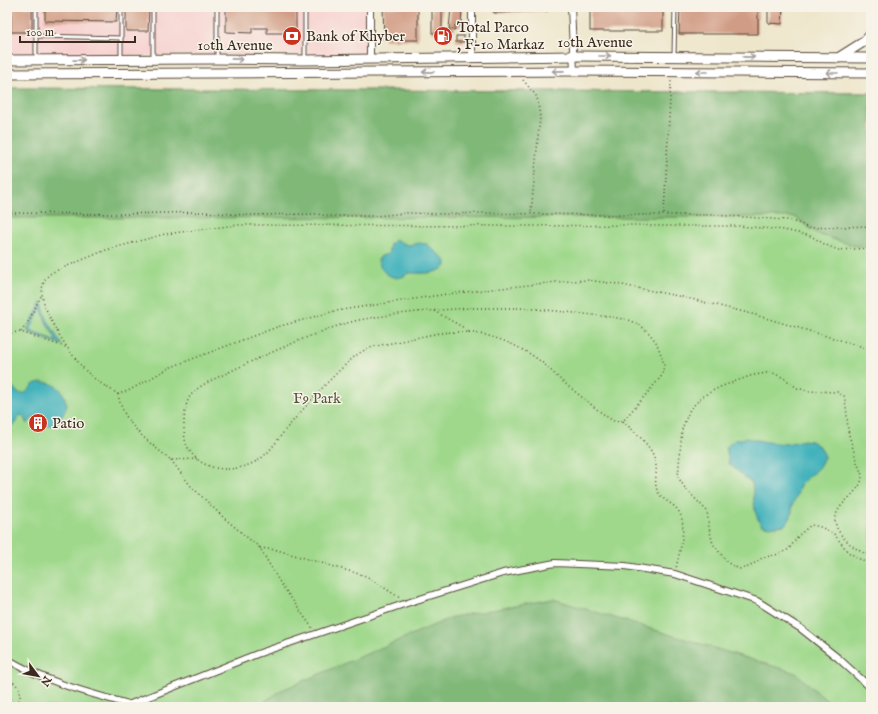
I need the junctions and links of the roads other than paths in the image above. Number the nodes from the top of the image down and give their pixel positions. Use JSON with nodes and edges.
{"nodes":[{"id":1,"x":36,"y":7,"type":"edge"},
{"id":2,"x":121,"y":7,"type":"edge"},
{"id":3,"x":153,"y":7,"type":"edge"},
{"id":4,"x":217,"y":7,"type":"edge"},
{"id":5,"x":305,"y":7,"type":"edge"},
{"id":6,"x":370,"y":7,"type":"edge"},
{"id":7,"x":472,"y":7,"type":"edge"},
{"id":8,"x":571,"y":7,"type":"edge"},
{"id":9,"x":675,"y":7,"type":"edge"},
{"id":10,"x":871,"y":34,"type":"edge"},
{"id":11,"x":36,"y":36,"type":"junction"},
{"id":12,"x":121,"y":38,"type":"junction"},
{"id":13,"x":574,"y":56,"type":"junction"},
{"id":14,"x":674,"y":56,"type":"junction"},
{"id":15,"x":472,"y":58,"type":"junction"},
{"id":16,"x":838,"y":58,"type":"junction"},
{"id":17,"x":871,"y":58,"type":"edge"},
{"id":18,"x":121,"y":59,"type":"junction"},
{"id":19,"x":217,"y":59,"type":"junction"},
{"id":20,"x":370,"y":59,"type":"junction"},
{"id":21,"x":7,"y":60,"type":"edge"},
{"id":22,"x":36,"y":60,"type":"junction"},
{"id":23,"x":153,"y":60,"type":"junction"},
{"id":24,"x":268,"y":60,"type":"junction"},
{"id":25,"x":306,"y":60,"type":"junction"},
{"id":26,"x":574,"y":71,"type":"junction"},
{"id":27,"x":269,"y":73,"type":"junction"},
{"id":28,"x":871,"y":73,"type":"edge"},
{"id":29,"x":7,"y":74,"type":"edge"},
{"id":30,"x":34,"y":74,"type":"junction"},
{"id":31,"x":7,"y":659,"type":"edge"},
{"id":32,"x":871,"y":688,"type":"edge"},
{"id":33,"x":125,"y":706,"type":"edge"}],
"edges":[{"from":1,"to":11,"type":"lane"},
{"from":2,"to":12,"type":"lane"},
{"from":3,"to":23,"type":"lane"},
{"from":4,"to":19,"type":"lane"},
{"from":5,"to":25,"type":"lane"},
{"from":6,"to":20,"type":"street"},
{"from":7,"to":15,"type":"street"},
{"from":8,"to":13,"type":"street"},
{"from":9,"to":14,"type":"lane"},
{"from":10,"to":16,"type":"main road"},
{"from":11,"to":12,"type":"lane"},
{"from":11,"to":22,"type":"lane"},
{"from":12,"to":18,"type":"lane"},
{"from":13,"to":14,"type":"main road","name":"10th Avenue","one_way":true},
{"from":13,"to":15,"type":"main road","name":"10th Avenue"},
{"from":13,"to":26,"type":"street"},
{"from":14,"to":16,"type":"main road","name":"10th Avenue","one_way":true},
{"from":15,"to":20,"type":"main road","name":"10th Avenue"},
{"from":16,"to":17,"type":"main road","name":"10th Avenue"},
{"from":22,"to":18,"type":"main road","name":"10th Avenue","one_way":true},
{"from":18,"to":23,"type":"main road","name":"10th Avenue"},
{"from":19,"to":23,"type":"main road","name":"10th Avenue"},
{"from":19,"to":24,"type":"main road","name":"10th Avenue","one_way":true},
{"from":20,"to":25,"type":"main road","name":"10th Avenue"},
{"from":21,"to":22,"type":"main road","name":"10th Avenue"},
{"from":22,"to":30,"type":"main road"},
{"from":24,"to":25,"type":"main road","name":"10th Avenue"},
{"from":24,"to":27,"type":"main road"},
{"from":26,"to":27,"type":"main road","name":"10th Avenue","one_way":true},
{"from":28,"to":26,"type":"main road","name":"10th Avenue","one_way":true},
{"from":27,"to":30,"type":"main road","name":"10th Avenue"},
{"from":29,"to":30,"type":"main road","name":"10th Avenue"},
{"from":31,"to":33,"type":"street"},
{"from":32,"to":33,"type":"street"}]}
